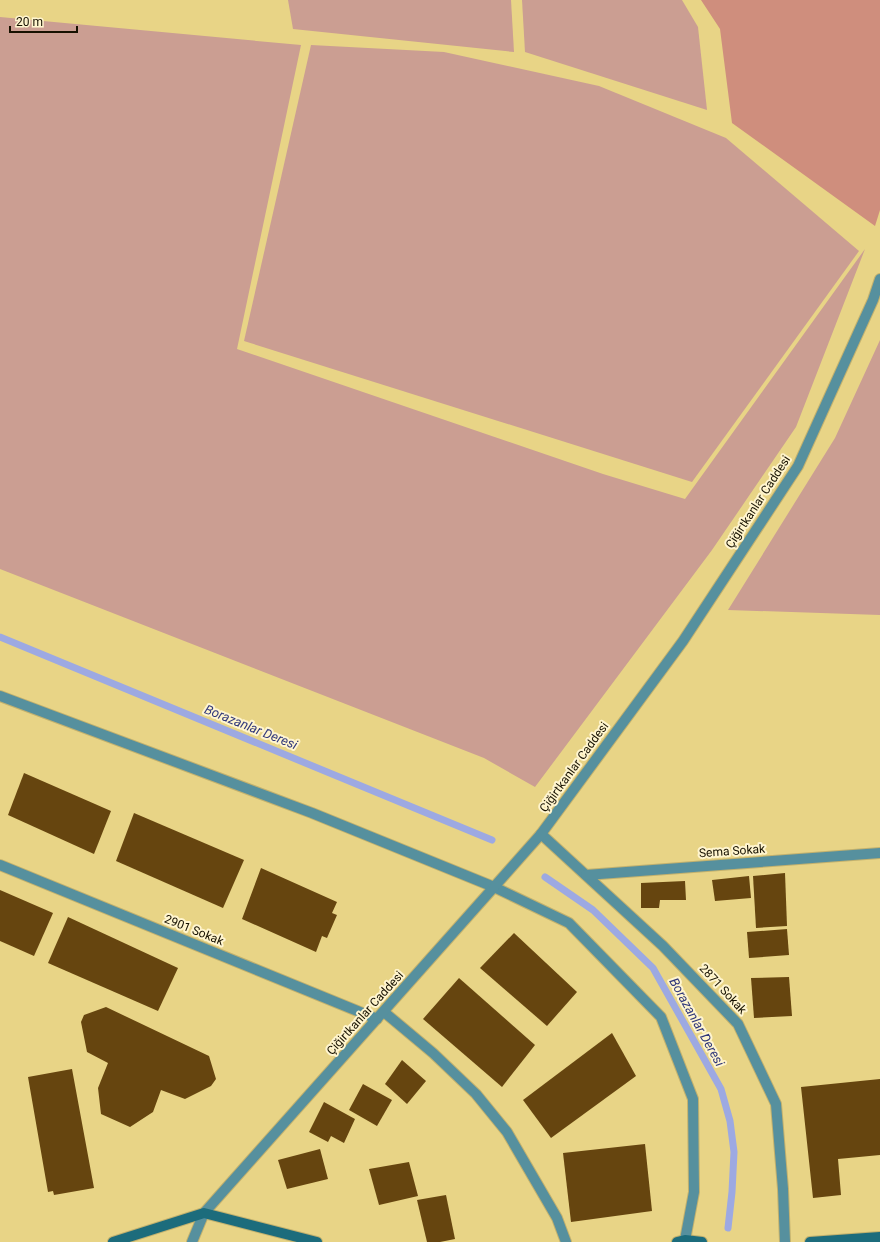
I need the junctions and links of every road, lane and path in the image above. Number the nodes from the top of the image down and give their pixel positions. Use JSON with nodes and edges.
{"nodes":[{"id":1,"x":880,"y":279,"type":"edge"},
{"id":2,"x":0,"y":696,"type":"edge"},
{"id":3,"x":541,"y":834,"type":"junction"},
{"id":4,"x":880,"y":853,"type":"edge"},
{"id":5,"x":0,"y":865,"type":"edge"},
{"id":6,"x":586,"y":875,"type":"junction"},
{"id":7,"x":494,"y":888,"type":"junction"},
{"id":8,"x":381,"y":1016,"type":"junction"},
{"id":9,"x":204,"y":1213,"type":"junction"},
{"id":10,"x":880,"y":1237,"type":"edge"},
{"id":11,"x":681,"y":1241,"type":"edge"},
{"id":12,"x":113,"y":1242,"type":"edge"},
{"id":13,"x":192,"y":1242,"type":"edge"},
{"id":14,"x":317,"y":1242,"type":"edge"},
{"id":15,"x":566,"y":1242,"type":"edge"},
{"id":16,"x":702,"y":1242,"type":"edge"},
{"id":17,"x":785,"y":1242,"type":"edge"},
{"id":18,"x":810,"y":1242,"type":"edge"}],
"edges":[{"from":1,"to":3,"type":"street","name":"Çiğirtkanlar Caddesi"},
{"from":2,"to":7,"type":"street"},
{"from":3,"to":6,"type":"street","name":"2871 Sokak"},
{"from":3,"to":7,"type":"street","name":"Çiğirtkanlar Caddesi"},
{"from":4,"to":6,"type":"street","name":"Sema Sokak"},
{"from":5,"to":8,"type":"street","name":"2901 Sokak"},
{"from":6,"to":17,"type":"street","name":"2871 Sokak"},
{"from":7,"to":8,"type":"street","name":"Çiğirtkanlar Caddesi"},
{"from":7,"to":11,"type":"street"},
{"from":8,"to":9,"type":"street","name":"Çiğirtkanlar Caddesi"},
{"from":8,"to":15,"type":"street","name":"2901 Sokak"},
{"from":9,"to":12,"type":"main road"},
{"from":9,"to":13,"type":"street","name":"Çiğirtkanlar Caddesi"},
{"from":9,"to":14,"type":"main road"},
{"from":10,"to":18,"type":"main road"},
{"from":11,"to":16,"type":"main road"}]}
